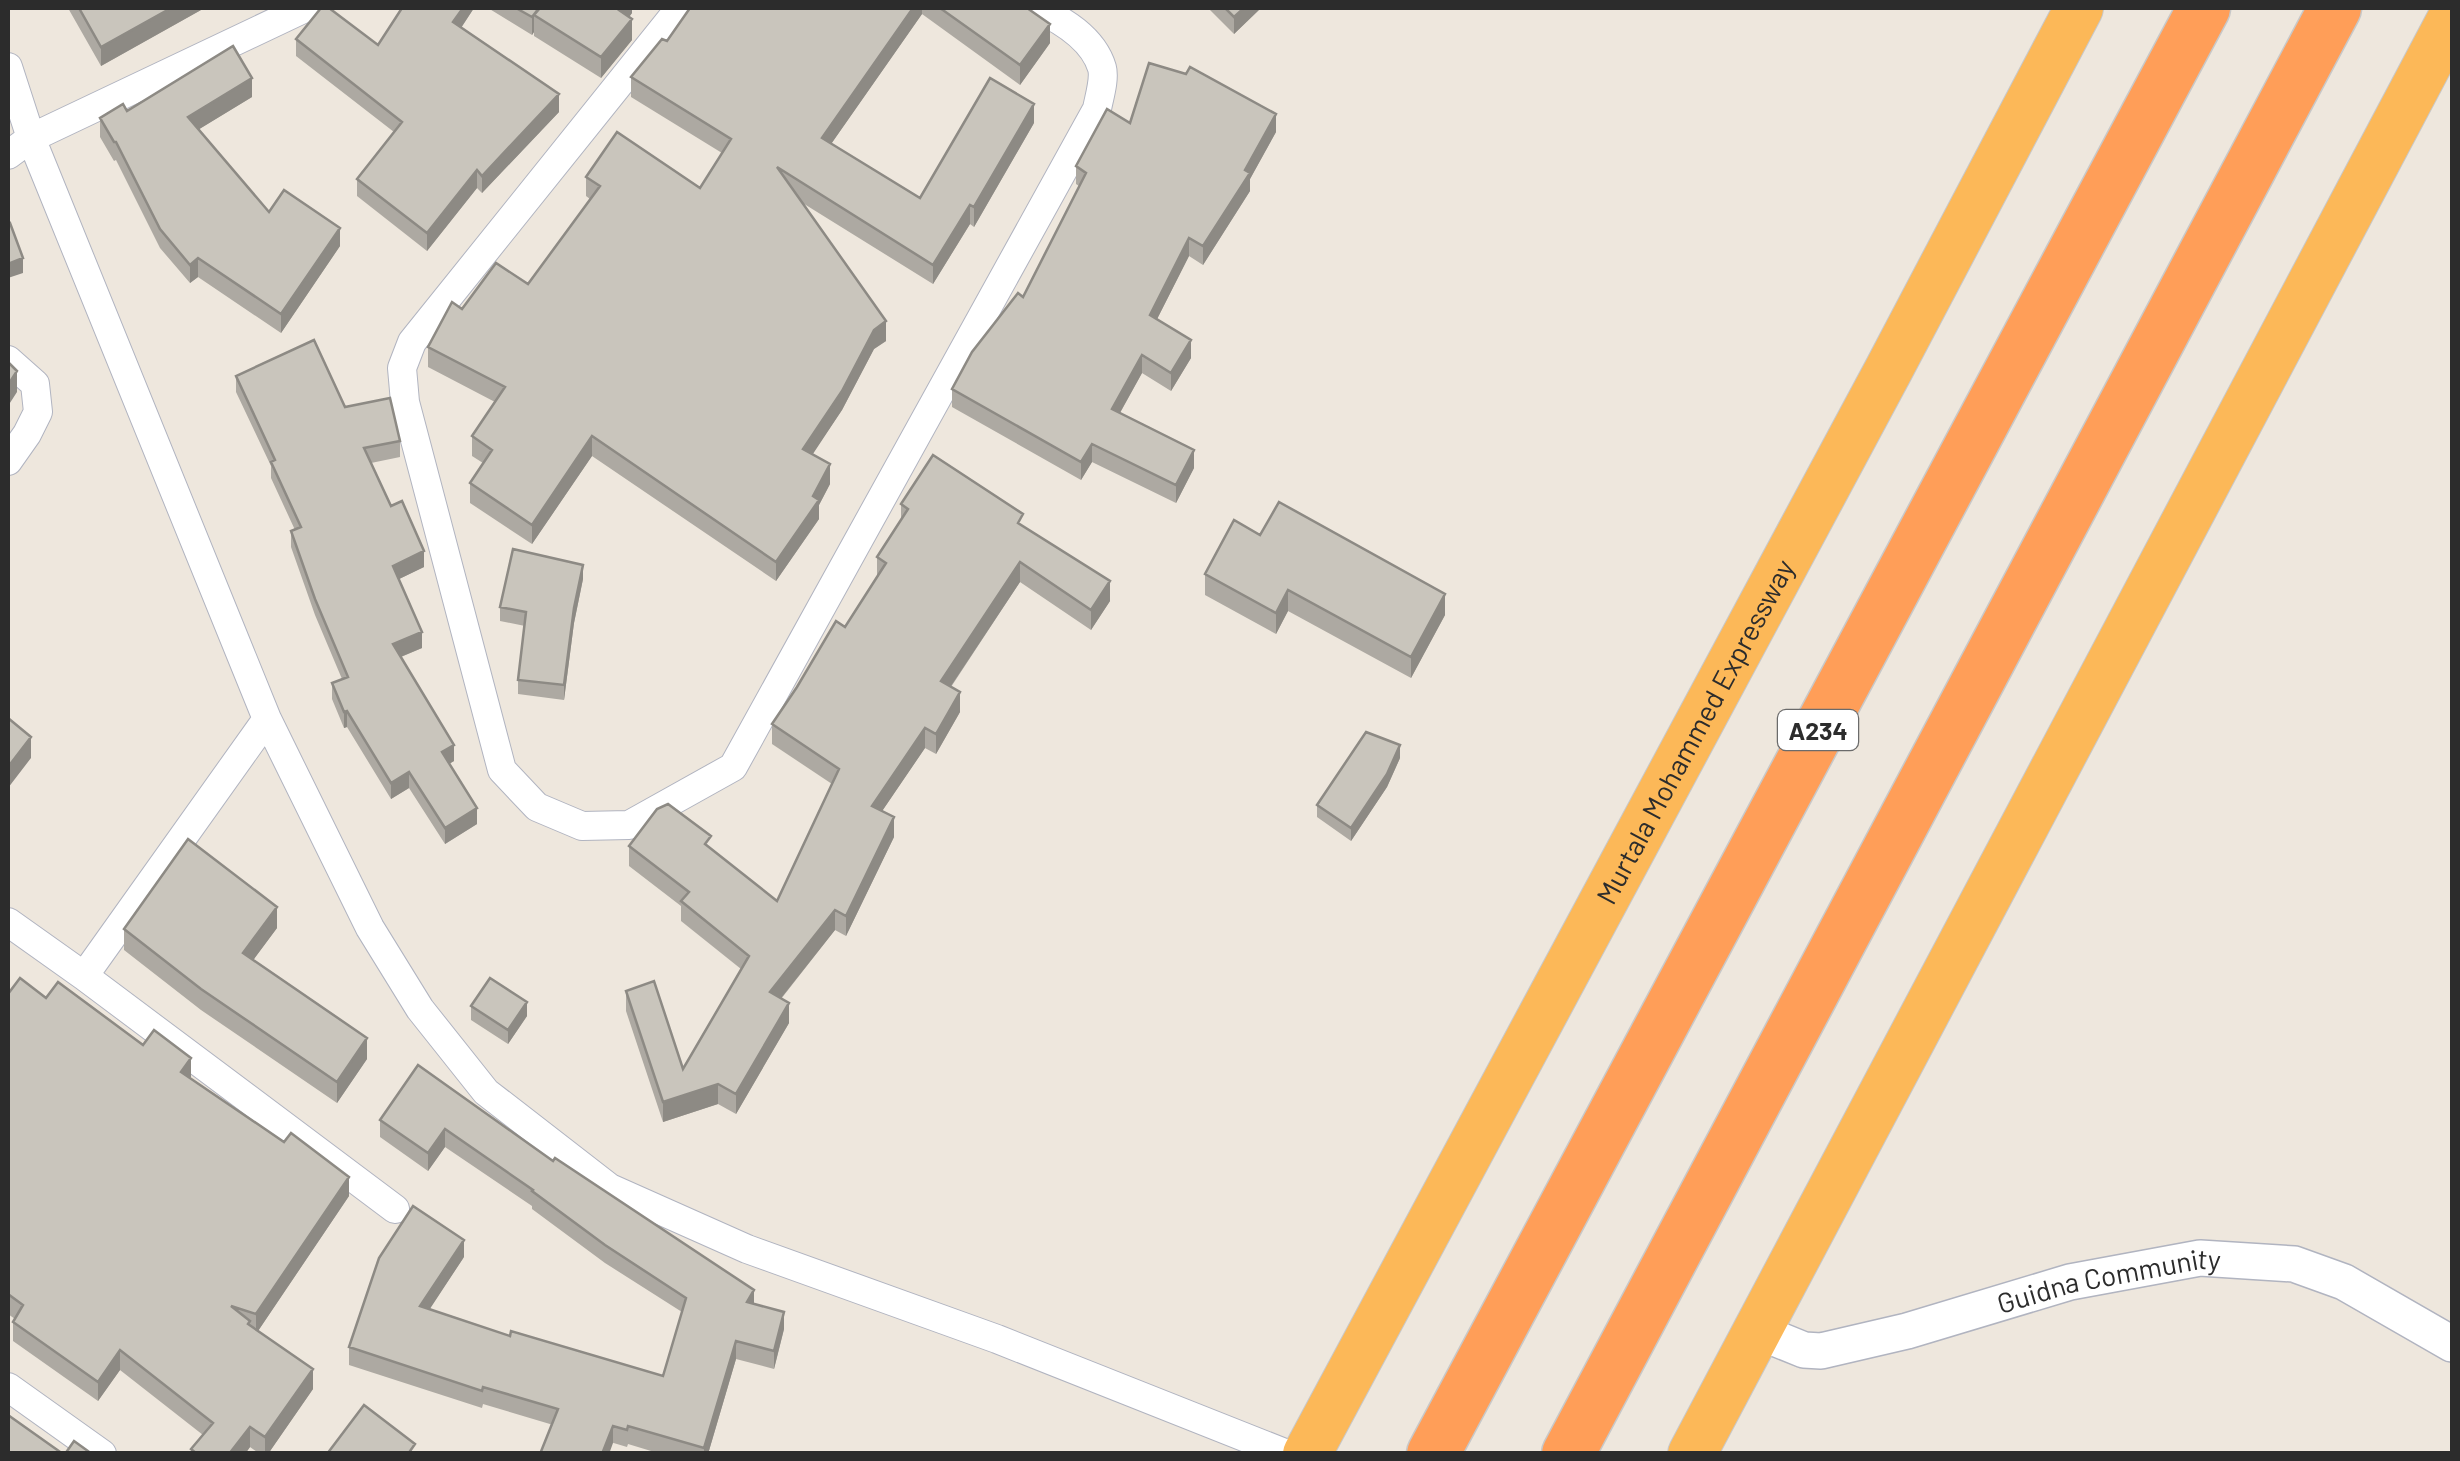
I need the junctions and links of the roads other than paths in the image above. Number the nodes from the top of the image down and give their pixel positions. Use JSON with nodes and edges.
{"nodes":[{"id":1,"x":305,"y":8,"type":"edge"},
{"id":2,"x":680,"y":8,"type":"edge"},
{"id":3,"x":2079,"y":8,"type":"edge"},
{"id":4,"x":2204,"y":8,"type":"edge"},
{"id":5,"x":2335,"y":8,"type":"edge"},
{"id":6,"x":1055,"y":11,"type":"edge"},
{"id":7,"x":2452,"y":18,"type":"edge"},
{"id":8,"x":8,"y":67,"type":"edge"},
{"id":9,"x":31,"y":138,"type":"junction"},
{"id":10,"x":8,"y":155,"type":"edge"},
{"id":11,"x":8,"y":360,"type":"edge"},
{"id":12,"x":8,"y":461,"type":"edge"},
{"id":13,"x":267,"y":720,"type":"junction"},
{"id":14,"x":8,"y":922,"type":"edge"},
{"id":15,"x":84,"y":976,"type":"junction"},
{"id":16,"x":394,"y":1209,"type":"dead end"},
{"id":17,"x":1757,"y":1331,"type":"junction"},
{"id":18,"x":2452,"y":1344,"type":"edge"},
{"id":19,"x":8,"y":1387,"type":"edge"},
{"id":20,"x":102,"y":1454,"type":"edge"},
{"id":21,"x":1287,"y":1454,"type":"edge"},
{"id":22,"x":1307,"y":1454,"type":"edge"},
{"id":23,"x":1433,"y":1454,"type":"edge"},
{"id":24,"x":1568,"y":1454,"type":"edge"},
{"id":25,"x":1692,"y":1454,"type":"edge"}],
"edges":[{"from":1,"to":9,"type":"street"},
{"from":2,"to":6,"type":"street"},
{"from":3,"to":22,"type":"highway","name":"Murtala Mohammed Expressway"},
{"from":4,"to":23,"type":"highway","number":"A234"},
{"from":5,"to":24,"type":"highway"},
{"from":7,"to":17,"type":"highway"},
{"from":8,"to":9,"type":"street"},
{"from":9,"to":10,"type":"street"},
{"from":9,"to":13,"type":"street"},
{"from":11,"to":12,"type":"street"},
{"from":13,"to":15,"type":"street"},
{"from":13,"to":21,"type":"street"},
{"from":14,"to":15,"type":"street"},
{"from":15,"to":16,"type":"street"},
{"from":17,"to":18,"type":"street","name":"Guidna Community"},
{"from":17,"to":25,"type":"highway"},
{"from":19,"to":20,"type":"street"}]}
